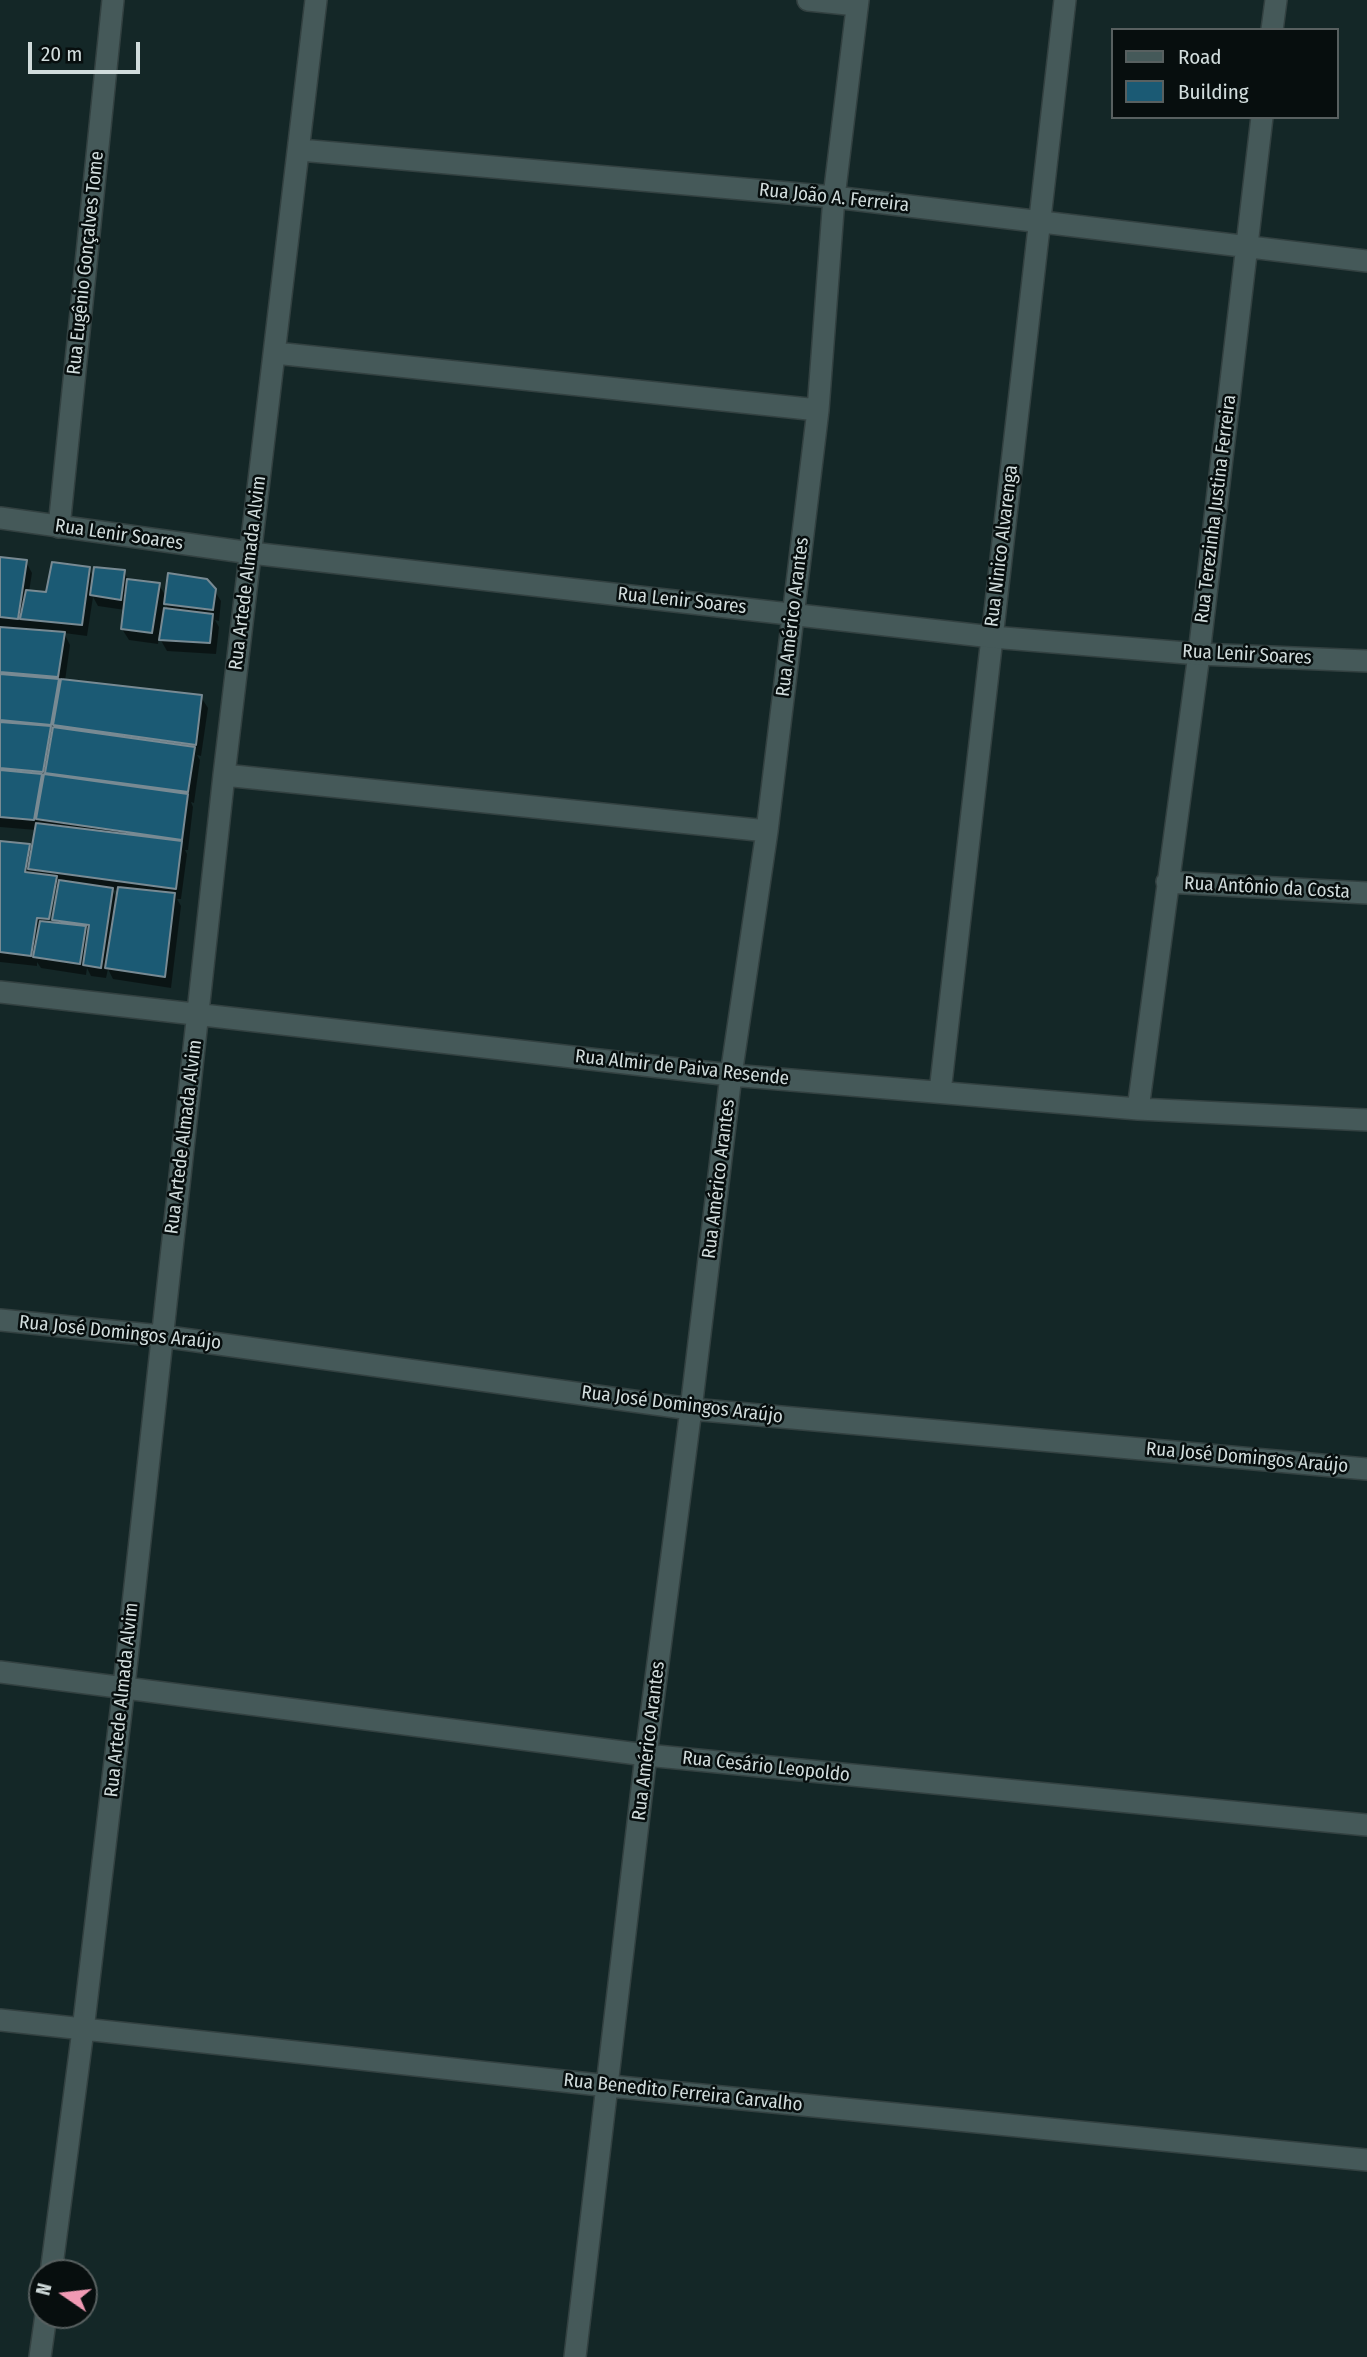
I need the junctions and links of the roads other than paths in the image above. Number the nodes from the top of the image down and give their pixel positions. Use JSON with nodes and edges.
{"nodes":[{"id":1,"x":113,"y":0,"type":"edge"},
{"id":2,"x":316,"y":0,"type":"edge"},
{"id":3,"x":808,"y":0,"type":"edge"},
{"id":4,"x":1065,"y":0,"type":"edge"},
{"id":5,"x":1276,"y":0,"type":"edge"},
{"id":6,"x":858,"y":2,"type":"edge"},
{"id":7,"x":1272,"y":28,"type":"edge"},
{"id":8,"x":1262,"y":119,"type":"edge"},
{"id":9,"x":300,"y":150,"type":"junction"},
{"id":10,"x":834,"y":197,"type":"junction"},
{"id":11,"x":1040,"y":221,"type":"junction"},
{"id":12,"x":1247,"y":247,"type":"junction"},
{"id":13,"x":1367,"y":261,"type":"edge"},
{"id":14,"x":275,"y":354,"type":"junction"},
{"id":15,"x":818,"y":410,"type":"junction"},
{"id":16,"x":0,"y":519,"type":"edge"},
{"id":17,"x":59,"y":527,"type":"junction"},
{"id":18,"x":251,"y":552,"type":"junction"},
{"id":19,"x":794,"y":614,"type":"junction"},
{"id":20,"x":992,"y":637,"type":"junction"},
{"id":21,"x":1199,"y":654,"type":"junction"},
{"id":22,"x":1367,"y":661,"type":"edge"},
{"id":23,"x":224,"y":775,"type":"junction"},
{"id":24,"x":768,"y":831,"type":"junction"},
{"id":25,"x":1167,"y":882,"type":"junction"},
{"id":26,"x":1367,"y":893,"type":"edge"},
{"id":27,"x":0,"y":992,"type":"edge"},
{"id":28,"x":198,"y":1014,"type":"junction"},
{"id":29,"x":731,"y":1075,"type":"junction"},
{"id":30,"x":940,"y":1092,"type":"junction"},
{"id":31,"x":1138,"y":1109,"type":"junction"},
{"id":32,"x":1367,"y":1120,"type":"edge"},
{"id":33,"x":0,"y":1320,"type":"edge"},
{"id":34,"x":161,"y":1336,"type":"junction"},
{"id":35,"x":691,"y":1409,"type":"junction"},
{"id":36,"x":1367,"y":1469,"type":"edge"},
{"id":37,"x":0,"y":1672,"type":"edge"},
{"id":38,"x":124,"y":1686,"type":"junction"},
{"id":39,"x":646,"y":1755,"type":"junction"},
{"id":40,"x":1367,"y":1825,"type":"edge"},
{"id":41,"x":0,"y":2020,"type":"edge"},
{"id":42,"x":83,"y":2030,"type":"junction"},
{"id":43,"x":609,"y":2087,"type":"junction"},
{"id":44,"x":1367,"y":2160,"type":"edge"},
{"id":45,"x":53,"y":2259,"type":"edge"},
{"id":46,"x":44,"y":2329,"type":"edge"},
{"id":47,"x":40,"y":2357,"type":"edge"},
{"id":48,"x":575,"y":2357,"type":"edge"}],
"edges":[{"from":1,"to":17,"type":"street","name":"Rua Eugênio Gonçalves Tome"},
{"from":2,"to":9,"type":"street","name":"Rua Artede Almada Alvim"},
{"from":3,"to":6,"type":"street"},
{"from":4,"to":11,"type":"street","name":"Rua Ninico Alvarenga"},
{"from":5,"to":7,"type":"street"},
{"from":6,"to":10,"type":"street","name":"Rua Américo Arantes"},
{"from":8,"to":12,"type":"street","name":"Rua Terezinha Justina Ferreira"},
{"from":9,"to":10,"type":"street","name":"Rua João A. Ferreira"},
{"from":9,"to":14,"type":"street","name":"Rua Artede Almada Alvim"},
{"from":10,"to":11,"type":"street","name":"Rua João A. Ferreira"},
{"from":10,"to":15,"type":"street","name":"Rua Américo Arantes"},
{"from":11,"to":12,"type":"street","name":"Rua João A. Ferreira"},
{"from":11,"to":20,"type":"street","name":"Rua Ninico Alvarenga"},
{"from":12,"to":13,"type":"street","name":"Rua João A. Ferreira"},
{"from":12,"to":21,"type":"street","name":"Rua Terezinha Justina Ferreira"},
{"from":14,"to":15,"type":"street"},
{"from":14,"to":18,"type":"street","name":"Rua Artede Almada Alvim"},
{"from":15,"to":19,"type":"street","name":"Rua Américo Arantes"},
{"from":16,"to":17,"type":"street","name":"Rua Lenir Soares"},
{"from":17,"to":18,"type":"street","name":"Rua Lenir Soares"},
{"from":18,"to":19,"type":"street","name":"Rua Lenir Soares"},
{"from":18,"to":23,"type":"street","name":"Rua Artede Almada Alvim"},
{"from":19,"to":20,"type":"street","name":"Rua Lenir Soares"},
{"from":19,"to":24,"type":"street","name":"Rua Américo Arantes"},
{"from":20,"to":21,"type":"street","name":"Rua Lenir Soares"},
{"from":20,"to":30,"type":"street","name":"Rua Ninico Alvarenga"},
{"from":21,"to":22,"type":"street","name":"Rua Lenir Soares"},
{"from":21,"to":25,"type":"street","name":"Rua Terezinha Justina Ferreira"},
{"from":23,"to":24,"type":"street"},
{"from":23,"to":28,"type":"street","name":"Rua Artede Almada Alvim"},
{"from":24,"to":29,"type":"street","name":"Rua Américo Arantes"},
{"from":25,"to":26,"type":"street","name":"Rua Antônio da Costa"},
{"from":25,"to":31,"type":"street","name":"Rua Terezinha Justina Ferreira"},
{"from":27,"to":28,"type":"street","name":"Rua Almir de Paiva Resende"},
{"from":28,"to":29,"type":"street","name":"Rua Almir de Paiva Resende"},
{"from":28,"to":34,"type":"street","name":"Rua Artede Almada Alvim"},
{"from":29,"to":30,"type":"street","name":"Rua Almir de Paiva Resende"},
{"from":29,"to":35,"type":"street","name":"Rua Américo Arantes"},
{"from":30,"to":31,"type":"street","name":"Rua Almir de Paiva Resende"},
{"from":31,"to":32,"type":"street","name":"Rua Almir de Paiva Resende"},
{"from":33,"to":34,"type":"street","name":"Rua José Domingos Araújo"},
{"from":34,"to":35,"type":"street","name":"Rua José Domingos Araújo"},
{"from":34,"to":38,"type":"street","name":"Rua Artede Almada Alvim"},
{"from":35,"to":36,"type":"street","name":"Rua José Domingos Araújo"},
{"from":35,"to":39,"type":"street","name":"Rua Américo Arantes"},
{"from":37,"to":38,"type":"street","name":"Rua Cesário Leopoldo"},
{"from":38,"to":39,"type":"street","name":"Rua Cesário Leopoldo"},
{"from":38,"to":42,"type":"street","name":"Rua Artede Almada Alvim"},
{"from":39,"to":40,"type":"street","name":"Rua Cesário Leopoldo"},
{"from":39,"to":43,"type":"street","name":"Rua Américo Arantes"},
{"from":41,"to":42,"type":"street","name":"Rua Benedito Ferreira Carvalho"},
{"from":42,"to":43,"type":"street","name":"Rua Benedito Ferreira Carvalho"},
{"from":42,"to":45,"type":"street","name":"Rua Artede Almada Alvim"},
{"from":43,"to":44,"type":"street","name":"Rua Benedito Ferreira Carvalho"},
{"from":43,"to":48,"type":"street","name":"Rua Américo Arantes"},
{"from":46,"to":47,"type":"street"}]}
